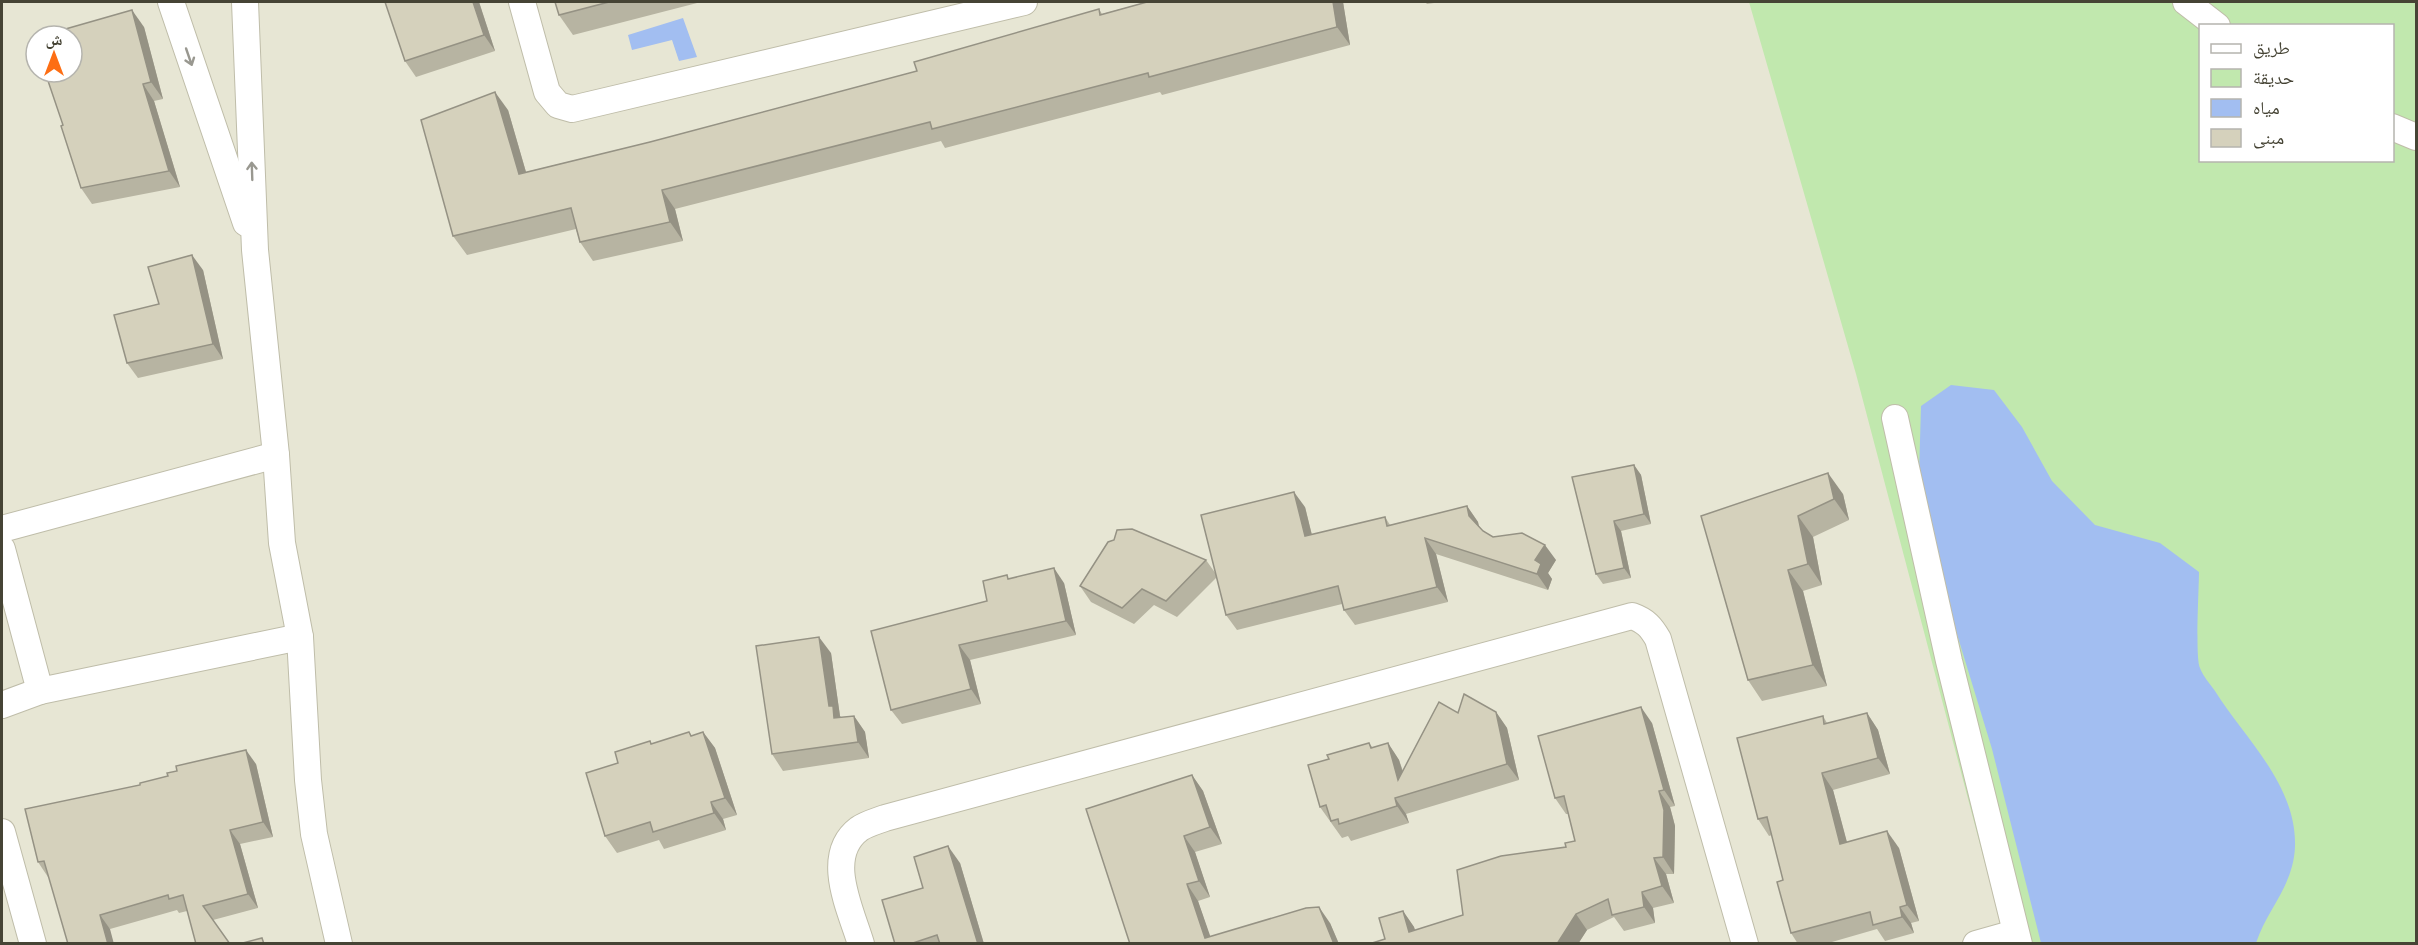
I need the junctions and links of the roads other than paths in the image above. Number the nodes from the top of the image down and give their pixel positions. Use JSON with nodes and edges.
{"nodes":[{"id":1,"x":171,"y":2,"type":"edge"},
{"id":2,"x":245,"y":2,"type":"edge"},
{"id":3,"x":522,"y":2,"type":"edge"},
{"id":4,"x":1024,"y":2,"type":"edge"},
{"id":5,"x":2186,"y":2,"type":"edge"},
{"id":6,"x":2214,"y":24,"type":"edge"},
{"id":7,"x":2394,"y":128,"type":"edge"},
{"id":8,"x":2416,"y":137,"type":"edge"},
{"id":9,"x":255,"y":250,"type":"junction"},
{"id":10,"x":1895,"y":418,"type":"dead end"},
{"id":11,"x":276,"y":455,"type":"junction"},
{"id":12,"x":2,"y":530,"type":"edge"},
{"id":13,"x":2,"y":549,"type":"edge"},
{"id":14,"x":300,"y":637,"type":"junction"},
{"id":15,"x":40,"y":691,"type":"junction"},
{"id":16,"x":2,"y":705,"type":"edge"},
{"id":17,"x":2,"y":832,"type":"edge"},
{"id":18,"x":2017,"y":938,"type":"edge"},
{"id":19,"x":33,"y":944,"type":"edge"},
{"id":20,"x":339,"y":944,"type":"edge"},
{"id":21,"x":861,"y":944,"type":"edge"},
{"id":22,"x":1745,"y":944,"type":"edge"},
{"id":23,"x":1976,"y":944,"type":"edge"}],
"edges":[{"from":1,"to":9,"type":"street","one_way":true},
{"from":9,"to":2,"type":"street","one_way":true},
{"from":3,"to":4,"type":"street"},
{"from":5,"to":6,"type":"street"},
{"from":7,"to":8,"type":"street"},
{"from":9,"to":11,"type":"street"},
{"from":10,"to":18,"type":"street"},
{"from":11,"to":12,"type":"street"},
{"from":11,"to":14,"type":"street"},
{"from":13,"to":15,"type":"street"},
{"from":14,"to":15,"type":"street"},
{"from":14,"to":20,"type":"street"},
{"from":15,"to":16,"type":"street"},
{"from":17,"to":19,"type":"street"},
{"from":18,"to":23,"type":"street"},
{"from":21,"to":22,"type":"street"}]}
